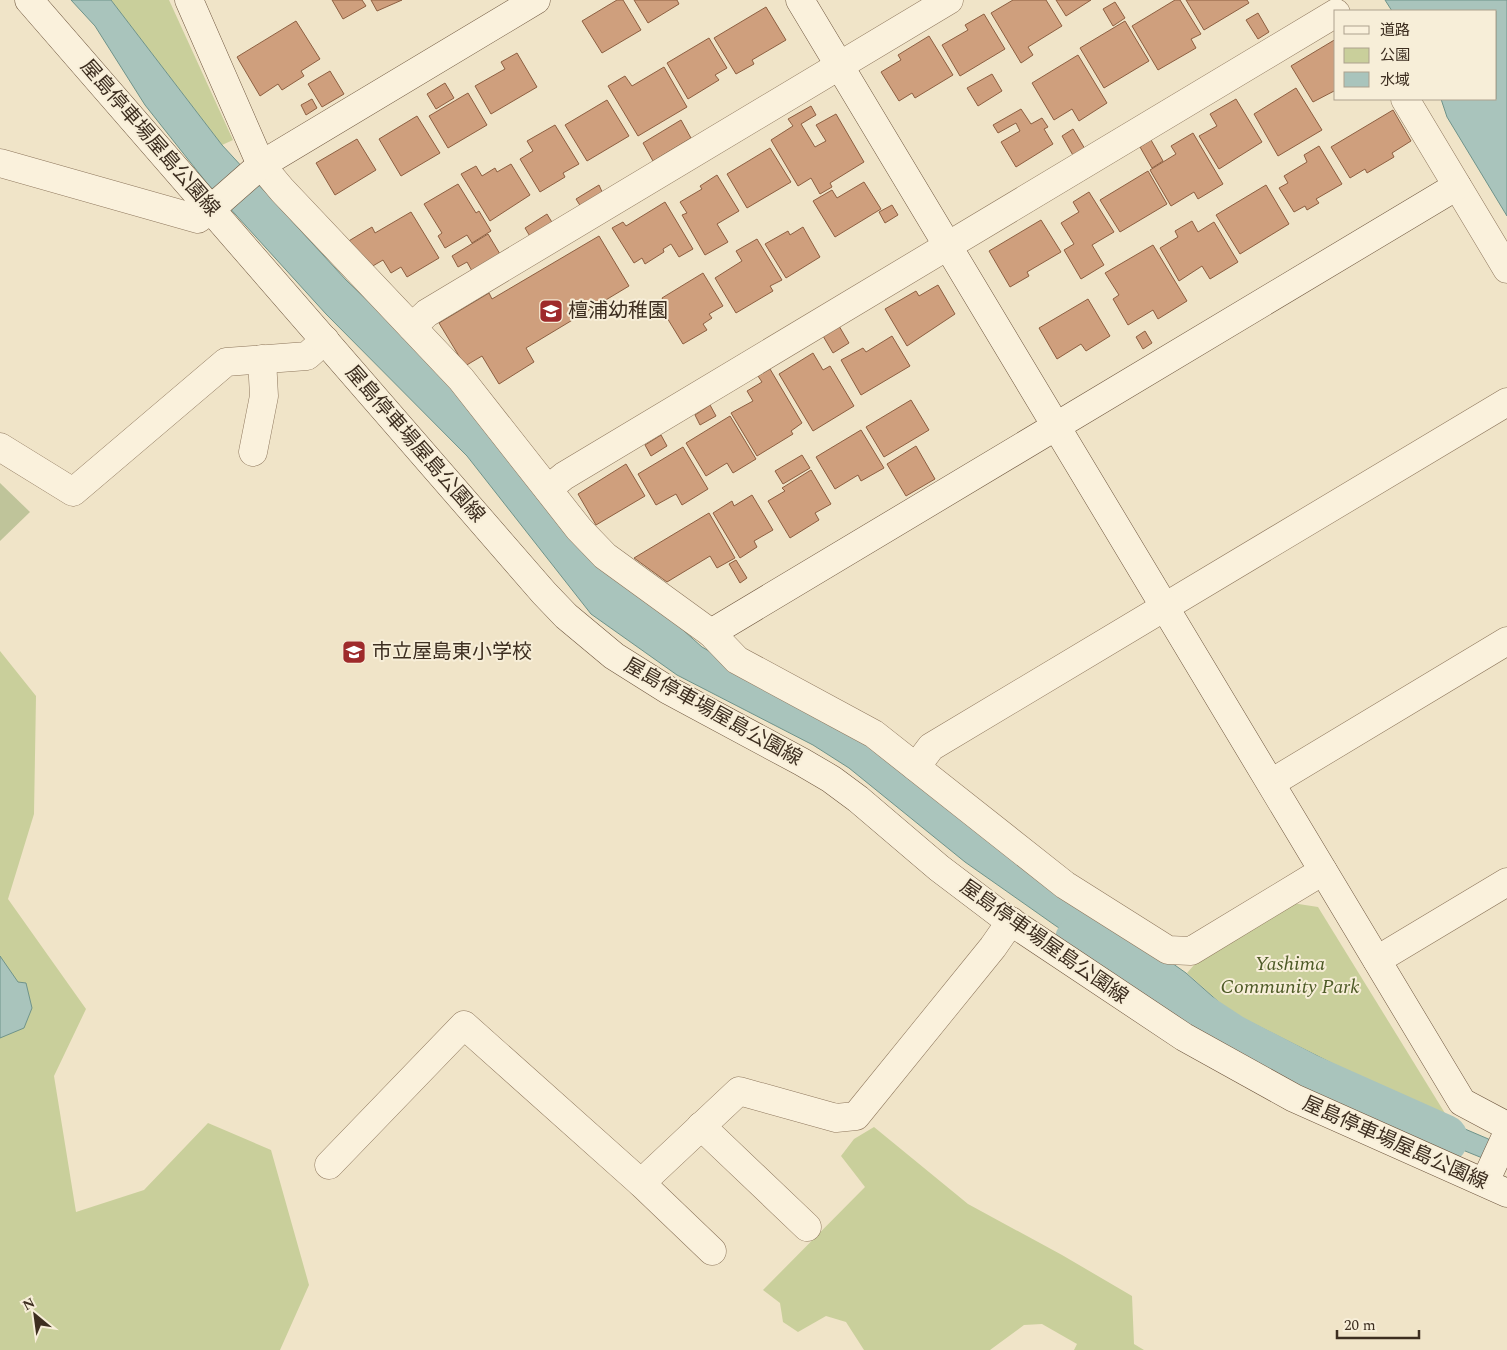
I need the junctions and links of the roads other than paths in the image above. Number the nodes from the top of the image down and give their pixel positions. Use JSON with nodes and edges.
{"nodes":[{"id":1,"x":189,"y":0,"type":"edge"},
{"id":2,"x":536,"y":0,"type":"edge"},
{"id":3,"x":800,"y":0,"type":"edge"},
{"id":4,"x":949,"y":0,"type":"edge"},
{"id":5,"x":39,"y":3,"type":"edge"},
{"id":6,"x":1334,"y":14,"type":"edge"},
{"id":7,"x":840,"y":65,"type":"junction"},
{"id":8,"x":1406,"y":100,"type":"edge"},
{"id":9,"x":0,"y":163,"type":"edge"},
{"id":10,"x":262,"y":165,"type":"junction"},
{"id":11,"x":1457,"y":186,"type":"junction"},
{"id":12,"x":211,"y":209,"type":"junction"},
{"id":13,"x":948,"y":246,"type":"junction"},
{"id":14,"x":1507,"y":269,"type":"edge"},
{"id":15,"x":412,"y":327,"type":"junction"},
{"id":16,"x":325,"y":340,"type":"junction"},
{"id":17,"x":262,"y":359,"type":"junction"},
{"id":18,"x":1507,"y":402,"type":"edge"},
{"id":19,"x":1056,"y":426,"type":"junction"},
{"id":20,"x":0,"y":447,"type":"edge"},
{"id":21,"x":254,"y":452,"type":"dead end"},
{"id":22,"x":548,"y":488,"type":"junction"},
{"id":23,"x":1165,"y":607,"type":"junction"},
{"id":24,"x":711,"y":633,"type":"junction"},
{"id":25,"x":1507,"y":641,"type":"edge"},
{"id":26,"x":916,"y":767,"type":"junction"},
{"id":27,"x":1270,"y":783,"type":"junction"},
{"id":28,"x":1323,"y":871,"type":"junction"},
{"id":29,"x":1507,"y":882,"type":"edge"},
{"id":30,"x":1011,"y":921,"type":"junction"},
{"id":31,"x":1376,"y":960,"type":"junction"},
{"id":32,"x":701,"y":1126,"type":"junction"},
{"id":33,"x":1507,"y":1126,"type":"edge"},
{"id":34,"x":1507,"y":1134,"type":"edge"},
{"id":35,"x":329,"y":1165,"type":"dead end"},
{"id":36,"x":641,"y":1183,"type":"junction"},
{"id":37,"x":1496,"y":1188,"type":"edge"},
{"id":38,"x":807,"y":1228,"type":"dead end"},
{"id":39,"x":712,"y":1251,"type":"dead end"}],
"edges":[{"from":1,"to":10,"type":"street"},
{"from":2,"to":10,"type":"street"},
{"from":3,"to":7,"type":"street"},
{"from":4,"to":7,"type":"street"},
{"from":5,"to":12,"type":"street","name":"屋島停車場屋島公園線"},
{"from":6,"to":13,"type":"street"},
{"from":7,"to":13,"type":"street"},
{"from":7,"to":15,"type":"street"},
{"from":8,"to":11,"type":"street"},
{"from":9,"to":12,"type":"street"},
{"from":10,"to":12,"type":"street"},
{"from":10,"to":15,"type":"street"},
{"from":11,"to":14,"type":"street"},
{"from":11,"to":19,"type":"street"},
{"from":12,"to":16,"type":"street","name":"屋島停車場屋島公園線"},
{"from":13,"to":19,"type":"street"},
{"from":13,"to":22,"type":"street"},
{"from":15,"to":22,"type":"street"},
{"from":16,"to":17,"type":"street"},
{"from":16,"to":30,"type":"street","name":"屋島停車場屋島公園線"},
{"from":17,"to":20,"type":"street"},
{"from":17,"to":21,"type":"street"},
{"from":18,"to":23,"type":"street"},
{"from":19,"to":23,"type":"street"},
{"from":19,"to":24,"type":"street"},
{"from":22,"to":24,"type":"street"},
{"from":23,"to":26,"type":"street"},
{"from":23,"to":27,"type":"street"},
{"from":24,"to":26,"type":"street"},
{"from":25,"to":27,"type":"street"},
{"from":26,"to":28,"type":"street"},
{"from":27,"to":28,"type":"street"},
{"from":28,"to":31,"type":"street"},
{"from":29,"to":31,"type":"street"},
{"from":30,"to":32,"type":"street"},
{"from":30,"to":37,"type":"street","name":"屋島停車場屋島公園線"},
{"from":31,"to":33,"type":"street"},
{"from":32,"to":36,"type":"street"},
{"from":32,"to":38,"type":"street"},
{"from":34,"to":37,"type":"street"},
{"from":35,"to":36,"type":"street"},
{"from":36,"to":39,"type":"street"}]}
